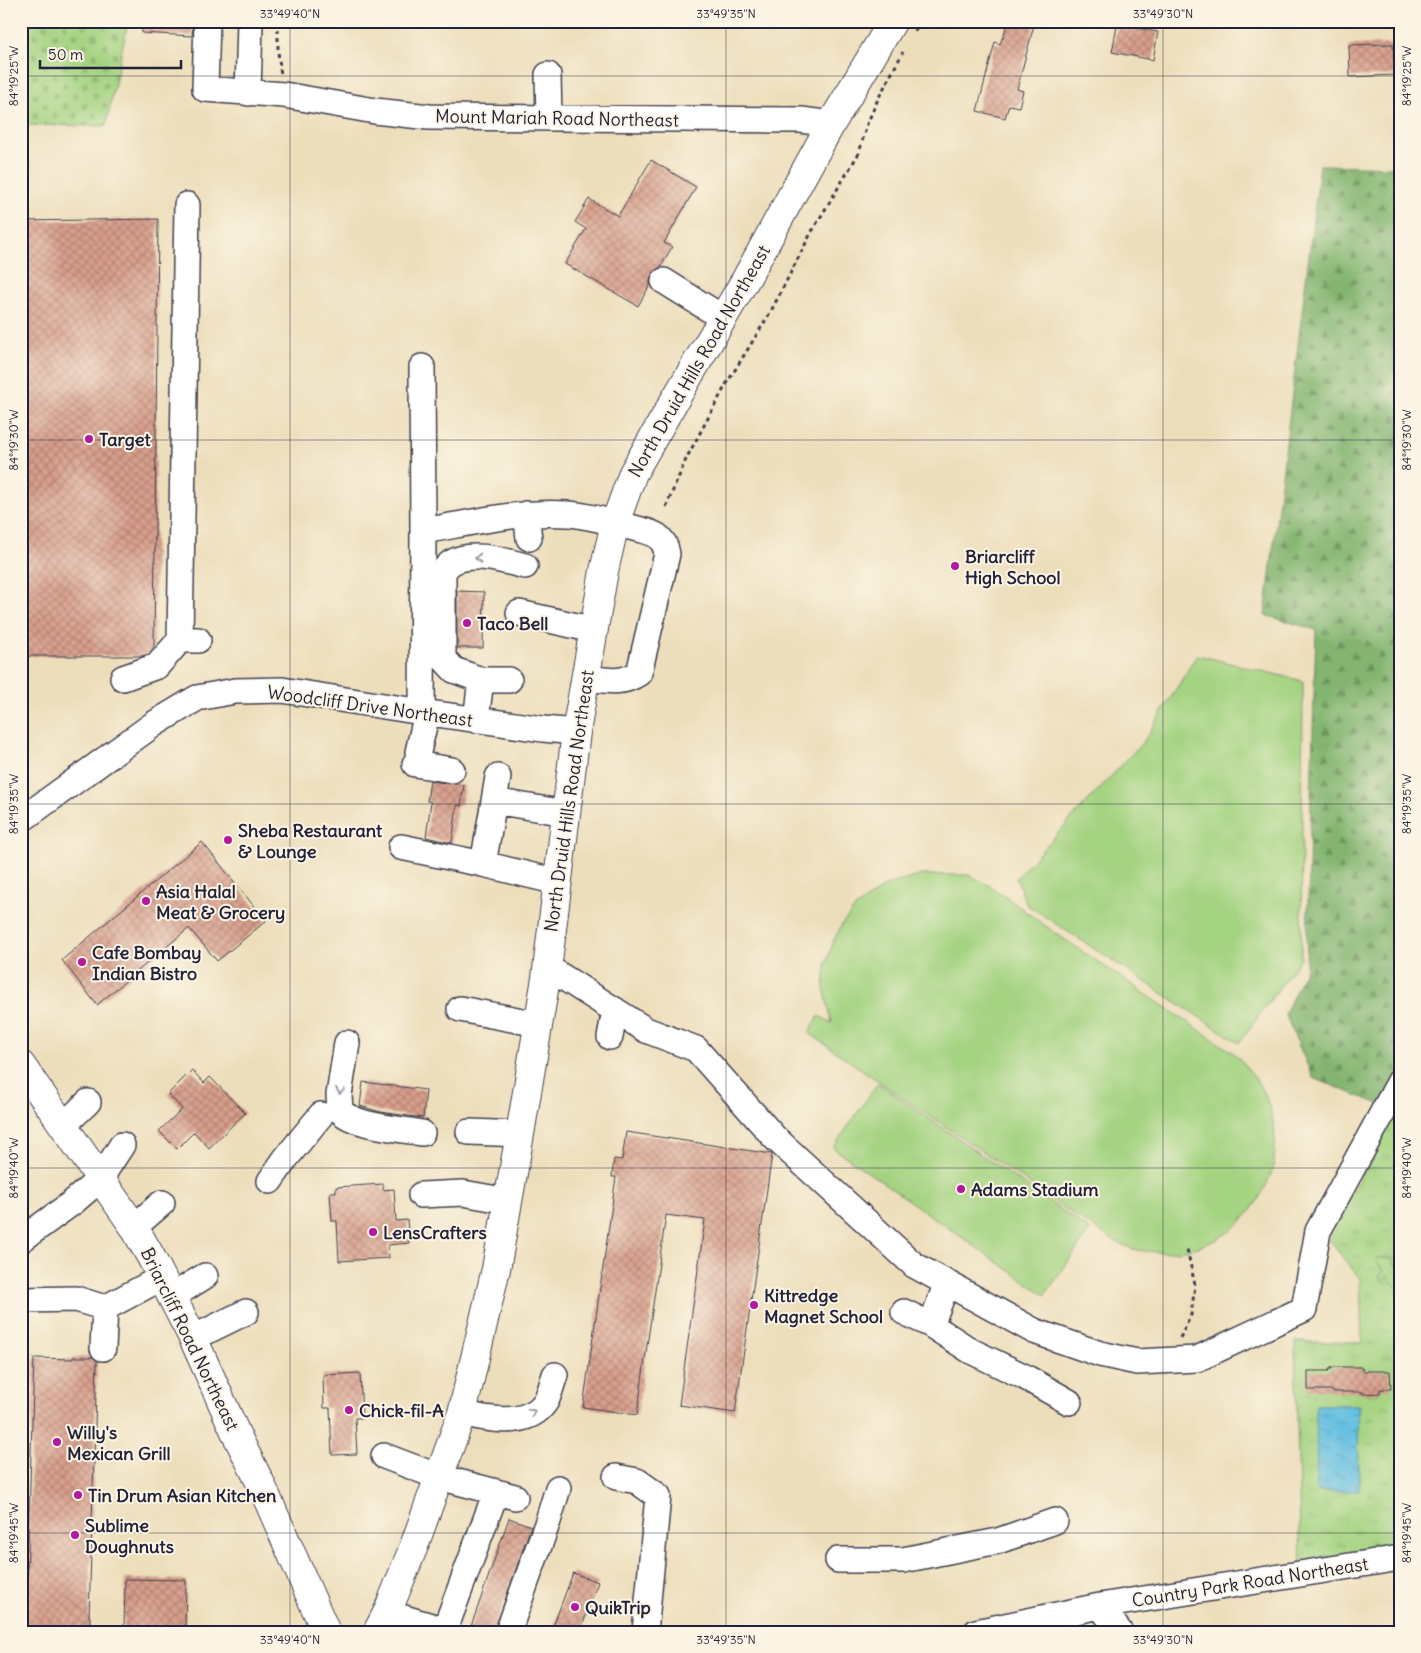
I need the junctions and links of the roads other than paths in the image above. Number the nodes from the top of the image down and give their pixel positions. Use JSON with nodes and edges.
{"nodes":[{"id":1,"x":207,"y":21,"type":"edge"},
{"id":2,"x":250,"y":21,"type":"edge"},
{"id":3,"x":902,"y":30,"type":"edge"},
{"id":4,"x":548,"y":75,"type":"dead end"},
{"id":5,"x":248,"y":93,"type":"junction"},
{"id":6,"x":549,"y":118,"type":"junction"},
{"id":7,"x":831,"y":124,"type":"junction"},
{"id":8,"x":187,"y":204,"type":"dead end"},
{"id":9,"x":664,"y":281,"type":"dead end"},
{"id":10,"x":723,"y":318,"type":"junction"},
{"id":11,"x":422,"y":367,"type":"dead end"},
{"id":12,"x":526,"y":514,"type":"junction"},
{"id":13,"x":615,"y":523,"type":"junction"},
{"id":14,"x":423,"y":531,"type":"junction"},
{"id":15,"x":529,"y":538,"type":"dead end"},
{"id":16,"x":525,"y":566,"type":"dead end"},
{"id":17,"x":519,"y":613,"type":"dead end"},
{"id":18,"x":594,"y":630,"type":"junction"},
{"id":19,"x":123,"y":678,"type":"dead end"},
{"id":20,"x":586,"y":678,"type":"junction"},
{"id":21,"x":481,"y":680,"type":"junction"},
{"id":22,"x":509,"y":680,"type":"dead end"},
{"id":23,"x":425,"y":713,"type":"junction"},
{"id":24,"x":476,"y":720,"type":"junction"},
{"id":25,"x":576,"y":732,"type":"junction"},
{"id":26,"x":452,"y":770,"type":"dead end"},
{"id":27,"x":566,"y":813,"type":"junction"},
{"id":28,"x":21,"y":820,"type":"edge"},
{"id":29,"x":401,"y":847,"type":"dead end"},
{"id":30,"x":483,"y":864,"type":"junction"},
{"id":31,"x":558,"y":882,"type":"junction"},
{"id":32,"x":547,"y":967,"type":"junction"},
{"id":33,"x":460,"y":1009,"type":"dead end"},
{"id":34,"x":615,"y":1010,"type":"junction"},
{"id":35,"x":538,"y":1024,"type":"junction"},
{"id":36,"x":610,"y":1037,"type":"dead end"},
{"id":37,"x":347,"y":1043,"type":"dead end"},
{"id":38,"x":21,"y":1065,"type":"edge"},
{"id":39,"x":1400,"y":1081,"type":"edge"},
{"id":40,"x":88,"y":1102,"type":"dead end"},
{"id":41,"x":321,"y":1115,"type":"dead end"},
{"id":42,"x":64,"y":1125,"type":"junction"},
{"id":43,"x":469,"y":1132,"type":"dead end"},
{"id":44,"x":422,"y":1133,"type":"dead end"},
{"id":45,"x":520,"y":1134,"type":"junction"},
{"id":46,"x":122,"y":1145,"type":"dead end"},
{"id":47,"x":100,"y":1179,"type":"junction"},
{"id":48,"x":270,"y":1181,"type":"dead end"},
{"id":49,"x":422,"y":1195,"type":"dead end"},
{"id":50,"x":508,"y":1200,"type":"junction"},
{"id":51,"x":162,"y":1203,"type":"dead end"},
{"id":52,"x":134,"y":1227,"type":"junction"},
{"id":53,"x":21,"y":1240,"type":"edge"},
{"id":54,"x":205,"y":1276,"type":"dead end"},
{"id":55,"x":946,"y":1283,"type":"junction"},
{"id":56,"x":166,"y":1287,"type":"junction"},
{"id":57,"x":21,"y":1300,"type":"edge"},
{"id":58,"x":105,"y":1308,"type":"junction"},
{"id":59,"x":246,"y":1312,"type":"dead end"},
{"id":60,"x":904,"y":1312,"type":"dead end"},
{"id":61,"x":931,"y":1325,"type":"junction"},
{"id":62,"x":193,"y":1338,"type":"junction"},
{"id":63,"x":103,"y":1348,"type":"dead end"},
{"id":64,"x":555,"y":1375,"type":"dead end"},
{"id":65,"x":1069,"y":1402,"type":"dead end"},
{"id":66,"x":475,"y":1416,"type":"junction"},
{"id":67,"x":384,"y":1456,"type":"dead end"},
{"id":68,"x":439,"y":1477,"type":"junction"},
{"id":69,"x":616,"y":1477,"type":"dead end"},
{"id":70,"x":558,"y":1488,"type":"dead end"},
{"id":71,"x":1055,"y":1521,"type":"dead end"},
{"id":72,"x":1400,"y":1558,"type":"edge"},
{"id":73,"x":838,"y":1560,"type":"dead end"},
{"id":74,"x":1100,"y":1606,"type":"junction"},
{"id":75,"x":382,"y":1622,"type":"edge"},
{"id":76,"x":1023,"y":1627,"type":"edge"},
{"id":77,"x":445,"y":1631,"type":"edge"},
{"id":78,"x":326,"y":1632,"type":"edge"},
{"id":79,"x":508,"y":1632,"type":"edge"},
{"id":80,"x":645,"y":1632,"type":"edge"},
{"id":81,"x":976,"y":1632,"type":"edge"},
{"id":82,"x":1120,"y":1632,"type":"edge"}],
"edges":[{"from":1,"to":5,"type":"street","name":"Mount Mariah Road Northeast"},
{"from":2,"to":5,"type":"street"},
{"from":3,"to":7,"type":"main road","name":"North Druid Hills Road Northeast"},
{"from":4,"to":6,"type":"street"},
{"from":5,"to":6,"type":"street","name":"Mount Mariah Road Northeast"},
{"from":6,"to":7,"type":"street","name":"Mount Mariah Road Northeast"},
{"from":7,"to":10,"type":"main road","name":"North Druid Hills Road Northeast"},
{"from":8,"to":19,"type":"street"},
{"from":9,"to":10,"type":"street"},
{"from":10,"to":13,"type":"main road","name":"North Druid Hills Road Northeast"},
{"from":11,"to":14,"type":"street"},
{"from":12,"to":13,"type":"street"},
{"from":12,"to":14,"type":"street"},
{"from":12,"to":15,"type":"street"},
{"from":13,"to":18,"type":"main road","name":"North Druid Hills Road Northeast"},
{"from":13,"to":20,"type":"street"},
{"from":14,"to":23,"type":"street"},
{"from":16,"to":21,"type":"street","one_way":true},
{"from":17,"to":18,"type":"street"},
{"from":18,"to":20,"type":"main road","name":"North Druid Hills Road Northeast"},
{"from":20,"to":25,"type":"main road","name":"North Druid Hills Road Northeast"},
{"from":21,"to":22,"type":"street"},
{"from":21,"to":24,"type":"street"},
{"from":23,"to":24,"type":"street","name":"Woodcliff Drive Northeast"},
{"from":23,"to":26,"type":"street"},
{"from":23,"to":28,"type":"street","name":"Woodcliff Drive Northeast"},
{"from":24,"to":25,"type":"street","name":"Woodcliff Drive Northeast"},
{"from":25,"to":27,"type":"main road","name":"North Druid Hills Road Northeast"},
{"from":27,"to":30,"type":"street"},
{"from":27,"to":31,"type":"main road","name":"North Druid Hills Road Northeast"},
{"from":29,"to":30,"type":"street"},
{"from":30,"to":31,"type":"street"},
{"from":31,"to":32,"type":"main road","name":"North Druid Hills Road Northeast"},
{"from":32,"to":34,"type":"street"},
{"from":32,"to":35,"type":"main road","name":"North Druid Hills Road Northeast"},
{"from":33,"to":35,"type":"street"},
{"from":34,"to":36,"type":"street"},
{"from":34,"to":55,"type":"street"},
{"from":35,"to":45,"type":"main road","name":"North Druid Hills Road Northeast"},
{"from":37,"to":44,"type":"street","one_way":true},
{"from":38,"to":42,"type":"main road","name":"Briarcliff Road Northeast"},
{"from":39,"to":55,"type":"street"},
{"from":40,"to":42,"type":"street"},
{"from":41,"to":48,"type":"street"},
{"from":42,"to":47,"type":"main road","name":"Briarcliff Road Northeast"},
{"from":43,"to":45,"type":"street"},
{"from":45,"to":50,"type":"main road","name":"North Druid Hills Road Northeast"},
{"from":46,"to":47,"type":"street"},
{"from":47,"to":52,"type":"main road","name":"Briarcliff Road Northeast"},
{"from":47,"to":53,"type":"street"},
{"from":49,"to":50,"type":"street"},
{"from":50,"to":66,"type":"main road","name":"North Druid Hills Road Northeast"},
{"from":51,"to":52,"type":"street"},
{"from":52,"to":56,"type":"main road","name":"Briarcliff Road Northeast"},
{"from":54,"to":56,"type":"street"},
{"from":55,"to":61,"type":"street"},
{"from":56,"to":58,"type":"street"},
{"from":56,"to":62,"type":"main road","name":"Briarcliff Road Northeast"},
{"from":57,"to":58,"type":"street"},
{"from":58,"to":63,"type":"street"},
{"from":59,"to":62,"type":"street"},
{"from":60,"to":61,"type":"street"},
{"from":61,"to":65,"type":"street"},
{"from":62,"to":78,"type":"main road","name":"Briarcliff Road Northeast"},
{"from":66,"to":64,"type":"street","one_way":true},
{"from":66,"to":68,"type":"main road","name":"North Druid Hills Road Northeast"},
{"from":67,"to":68,"type":"street"},
{"from":68,"to":75,"type":"main road","name":"North Druid Hills Road Northeast"},
{"from":68,"to":77,"type":"street"},
{"from":69,"to":80,"type":"street"},
{"from":70,"to":79,"type":"street"},
{"from":71,"to":73,"type":"street"},
{"from":72,"to":74,"type":"street","name":"Country Park Road Northeast"},
{"from":74,"to":76,"type":"street","name":"Country Park Road Northeast"},
{"from":74,"to":82,"type":"street"},
{"from":75,"to":77,"type":"street"},
{"from":76,"to":81,"type":"street","name":"Country Park Road Northeast"}]}
